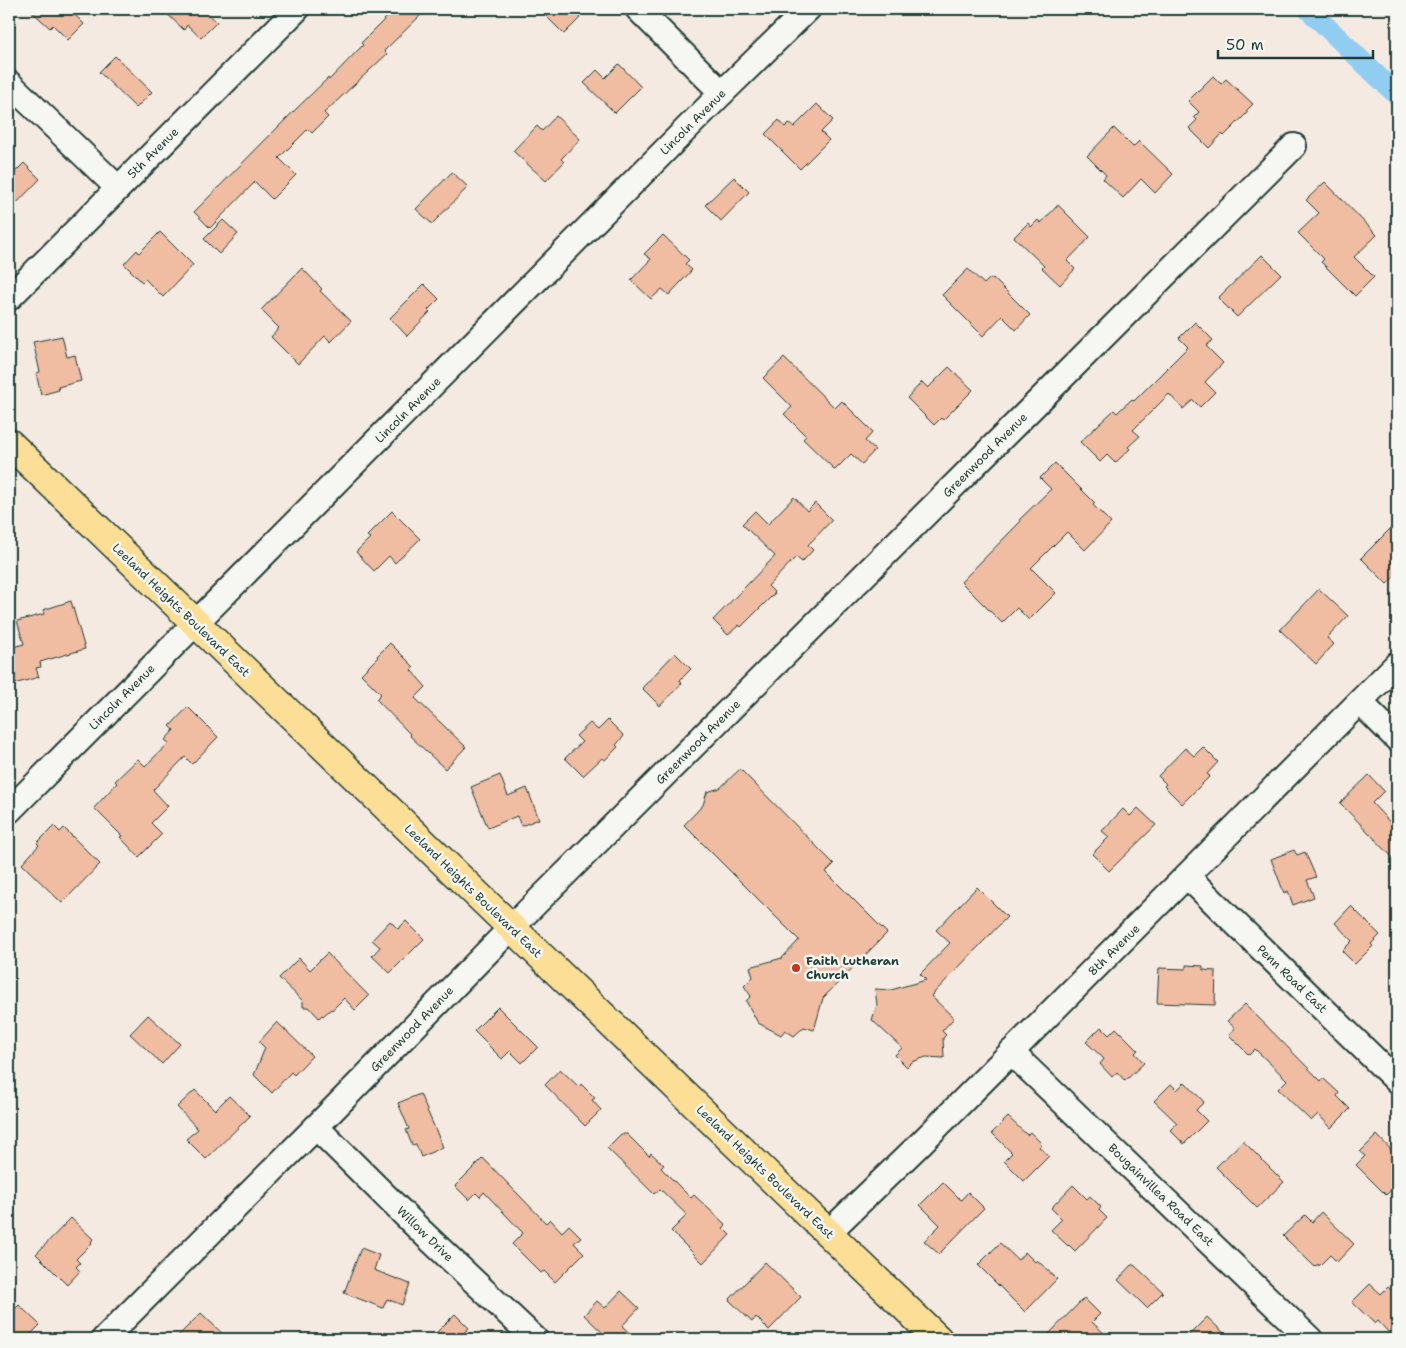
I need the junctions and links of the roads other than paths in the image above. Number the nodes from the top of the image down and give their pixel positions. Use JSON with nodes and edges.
{"nodes":[{"id":1,"x":638,"y":9,"type":"edge"},
{"id":2,"x":808,"y":9,"type":"edge"},
{"id":3,"x":290,"y":11,"type":"edge"},
{"id":4,"x":9,"y":83,"type":"edge"},
{"id":5,"x":722,"y":93,"type":"junction"},
{"id":6,"x":1294,"y":146,"type":"dead end"},
{"id":7,"x":118,"y":188,"type":"junction"},
{"id":8,"x":9,"y":298,"type":"edge"},
{"id":9,"x":9,"y":443,"type":"edge"},
{"id":10,"x":195,"y":623,"type":"junction"},
{"id":11,"x":1397,"y":664,"type":"edge"},
{"id":12,"x":1360,"y":702,"type":"junction"},
{"id":13,"x":1397,"y":739,"type":"edge"},
{"id":14,"x":9,"y":811,"type":"edge"},
{"id":15,"x":1186,"y":876,"type":"junction"},
{"id":16,"x":511,"y":928,"type":"junction"},
{"id":17,"x":1012,"y":1052,"type":"junction"},
{"id":18,"x":1397,"y":1081,"type":"edge"},
{"id":19,"x":316,"y":1127,"type":"junction"},
{"id":20,"x":828,"y":1233,"type":"junction"},
{"id":21,"x":104,"y":1339,"type":"edge"},
{"id":22,"x":535,"y":1339,"type":"edge"},
{"id":23,"x":938,"y":1339,"type":"edge"},
{"id":24,"x":1310,"y":1339,"type":"edge"}],
"edges":[{"from":1,"to":5,"type":"street"},
{"from":2,"to":5,"type":"street","name":"Lincoln Avenue"},
{"from":3,"to":7,"type":"street","name":"5th Avenue"},
{"from":4,"to":7,"type":"street"},
{"from":5,"to":10,"type":"street","name":"Lincoln Avenue"},
{"from":6,"to":16,"type":"street","name":"Greenwood Avenue"},
{"from":7,"to":8,"type":"street","name":"5th Avenue"},
{"from":9,"to":10,"type":"main road","name":"Leeland Heights Boulevard East"},
{"from":10,"to":14,"type":"street","name":"Lincoln Avenue"},
{"from":10,"to":16,"type":"main road","name":"Leeland Heights Boulevard East"},
{"from":11,"to":12,"type":"street","name":"8th Avenue"},
{"from":12,"to":13,"type":"street"},
{"from":12,"to":15,"type":"street","name":"8th Avenue"},
{"from":15,"to":17,"type":"street","name":"8th Avenue"},
{"from":15,"to":18,"type":"street","name":"Penn Road East"},
{"from":16,"to":19,"type":"street","name":"Greenwood Avenue"},
{"from":16,"to":20,"type":"main road","name":"Leeland Heights Boulevard East"},
{"from":17,"to":20,"type":"street","name":"8th Avenue"},
{"from":17,"to":24,"type":"street","name":"Bougainvillea Road East"},
{"from":19,"to":21,"type":"street","name":"Greenwood Avenue"},
{"from":19,"to":22,"type":"street","name":"Willow Drive"},
{"from":20,"to":23,"type":"main road","name":"Leeland Heights Boulevard East"}]}
